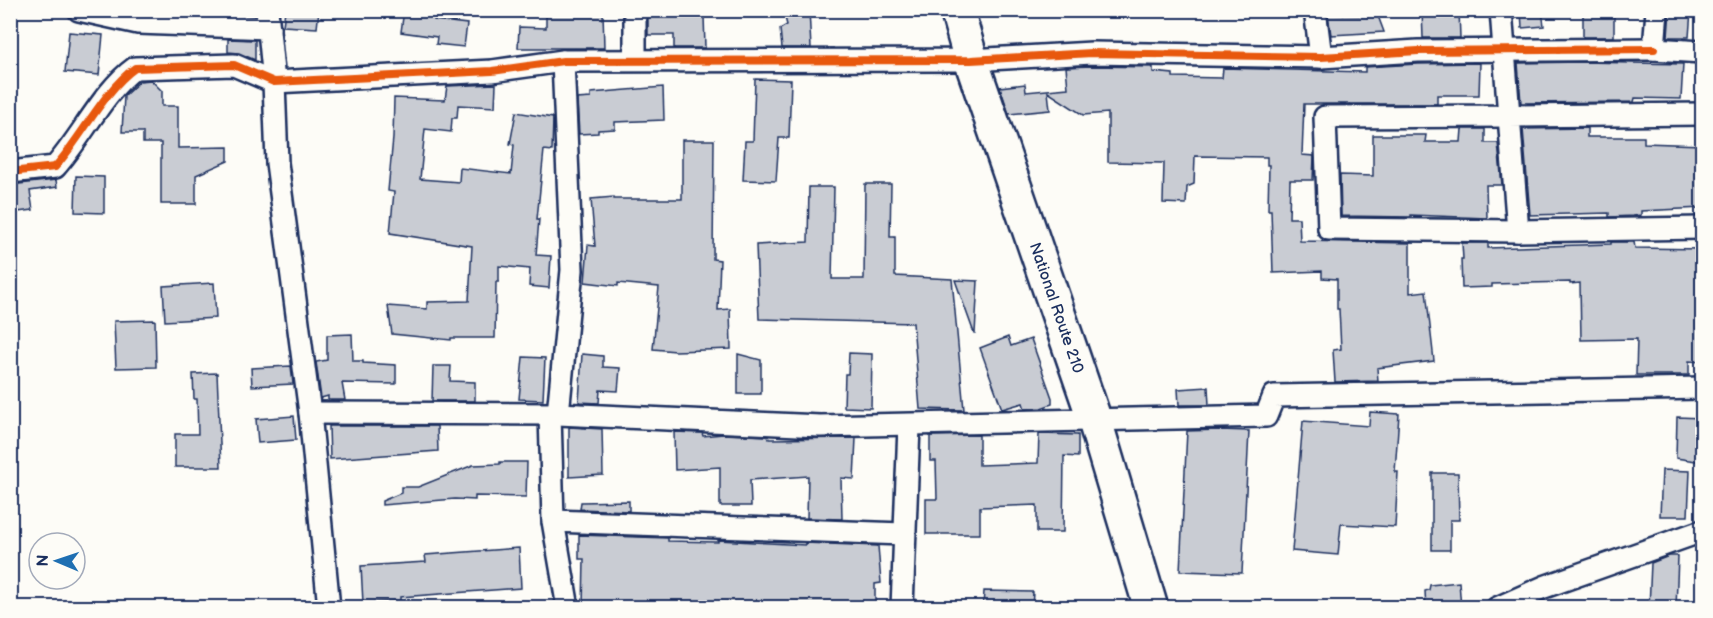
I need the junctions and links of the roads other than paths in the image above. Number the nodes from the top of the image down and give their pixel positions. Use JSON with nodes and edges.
{"nodes":[{"id":1,"x":635,"y":10,"type":"edge"},
{"id":2,"x":957,"y":10,"type":"edge"},
{"id":3,"x":1315,"y":10,"type":"edge"},
{"id":4,"x":1501,"y":10,"type":"edge"},
{"id":5,"x":1657,"y":10,"type":"edge"},
{"id":6,"x":83,"y":11,"type":"edge"},
{"id":7,"x":268,"y":19,"type":"edge"},
{"id":8,"x":1653,"y":49,"type":"junction"},
{"id":9,"x":1504,"y":50,"type":"junction"},
{"id":10,"x":1702,"y":52,"type":"edge"},
{"id":11,"x":1321,"y":57,"type":"junction"},
{"id":12,"x":635,"y":59,"type":"junction"},
{"id":13,"x":971,"y":60,"type":"junction"},
{"id":14,"x":563,"y":61,"type":"junction"},
{"id":15,"x":274,"y":82,"type":"junction"},
{"id":16,"x":1702,"y":114,"type":"edge"},
{"id":17,"x":1509,"y":116,"type":"junction"},
{"id":18,"x":10,"y":172,"type":"edge"},
{"id":19,"x":1702,"y":228,"type":"edge"},
{"id":20,"x":1518,"y":231,"type":"junction"},
{"id":21,"x":1702,"y":388,"type":"edge"},
{"id":22,"x":310,"y":412,"type":"junction"},
{"id":23,"x":554,"y":414,"type":"junction"},
{"id":24,"x":1095,"y":421,"type":"junction"},
{"id":25,"x":909,"y":426,"type":"junction"},
{"id":26,"x":553,"y":521,"type":"junction"},
{"id":27,"x":1702,"y":531,"type":"edge"},
{"id":28,"x":903,"y":534,"type":"junction"},
{"id":29,"x":329,"y":608,"type":"edge"},
{"id":30,"x":568,"y":608,"type":"edge"},
{"id":31,"x":902,"y":608,"type":"edge"},
{"id":32,"x":1151,"y":608,"type":"edge"},
{"id":33,"x":1497,"y":608,"type":"edge"}],
"edges":[{"from":1,"to":12,"type":"street"},
{"from":2,"to":13,"type":"highway","name":"National Route 210"},
{"from":3,"to":11,"type":"street"},
{"from":4,"to":9,"type":"street"},
{"from":5,"to":8,"type":"street"},
{"from":6,"to":7,"type":"street"},
{"from":7,"to":15,"type":"street"},
{"from":8,"to":9,"type":"street"},
{"from":8,"to":10,"type":"street"},
{"from":9,"to":11,"type":"street"},
{"from":9,"to":17,"type":"street"},
{"from":11,"to":13,"type":"street"},
{"from":12,"to":13,"type":"street"},
{"from":12,"to":14,"type":"street"},
{"from":13,"to":24,"type":"highway","name":"National Route 210"},
{"from":14,"to":15,"type":"street"},
{"from":14,"to":23,"type":"street"},
{"from":15,"to":18,"type":"street"},
{"from":15,"to":22,"type":"street"},
{"from":16,"to":17,"type":"street"},
{"from":17,"to":20,"type":"street"},
{"from":17,"to":20,"type":"street"},
{"from":19,"to":20,"type":"street"},
{"from":21,"to":24,"type":"street"},
{"from":22,"to":23,"type":"street"},
{"from":22,"to":29,"type":"street"},
{"from":23,"to":25,"type":"street"},
{"from":23,"to":26,"type":"street"},
{"from":24,"to":25,"type":"street"},
{"from":24,"to":32,"type":"highway","name":"National Route 210"},
{"from":25,"to":28,"type":"street"},
{"from":26,"to":28,"type":"street"},
{"from":26,"to":30,"type":"street"},
{"from":27,"to":33,"type":"street"},
{"from":28,"to":31,"type":"street"}]}
